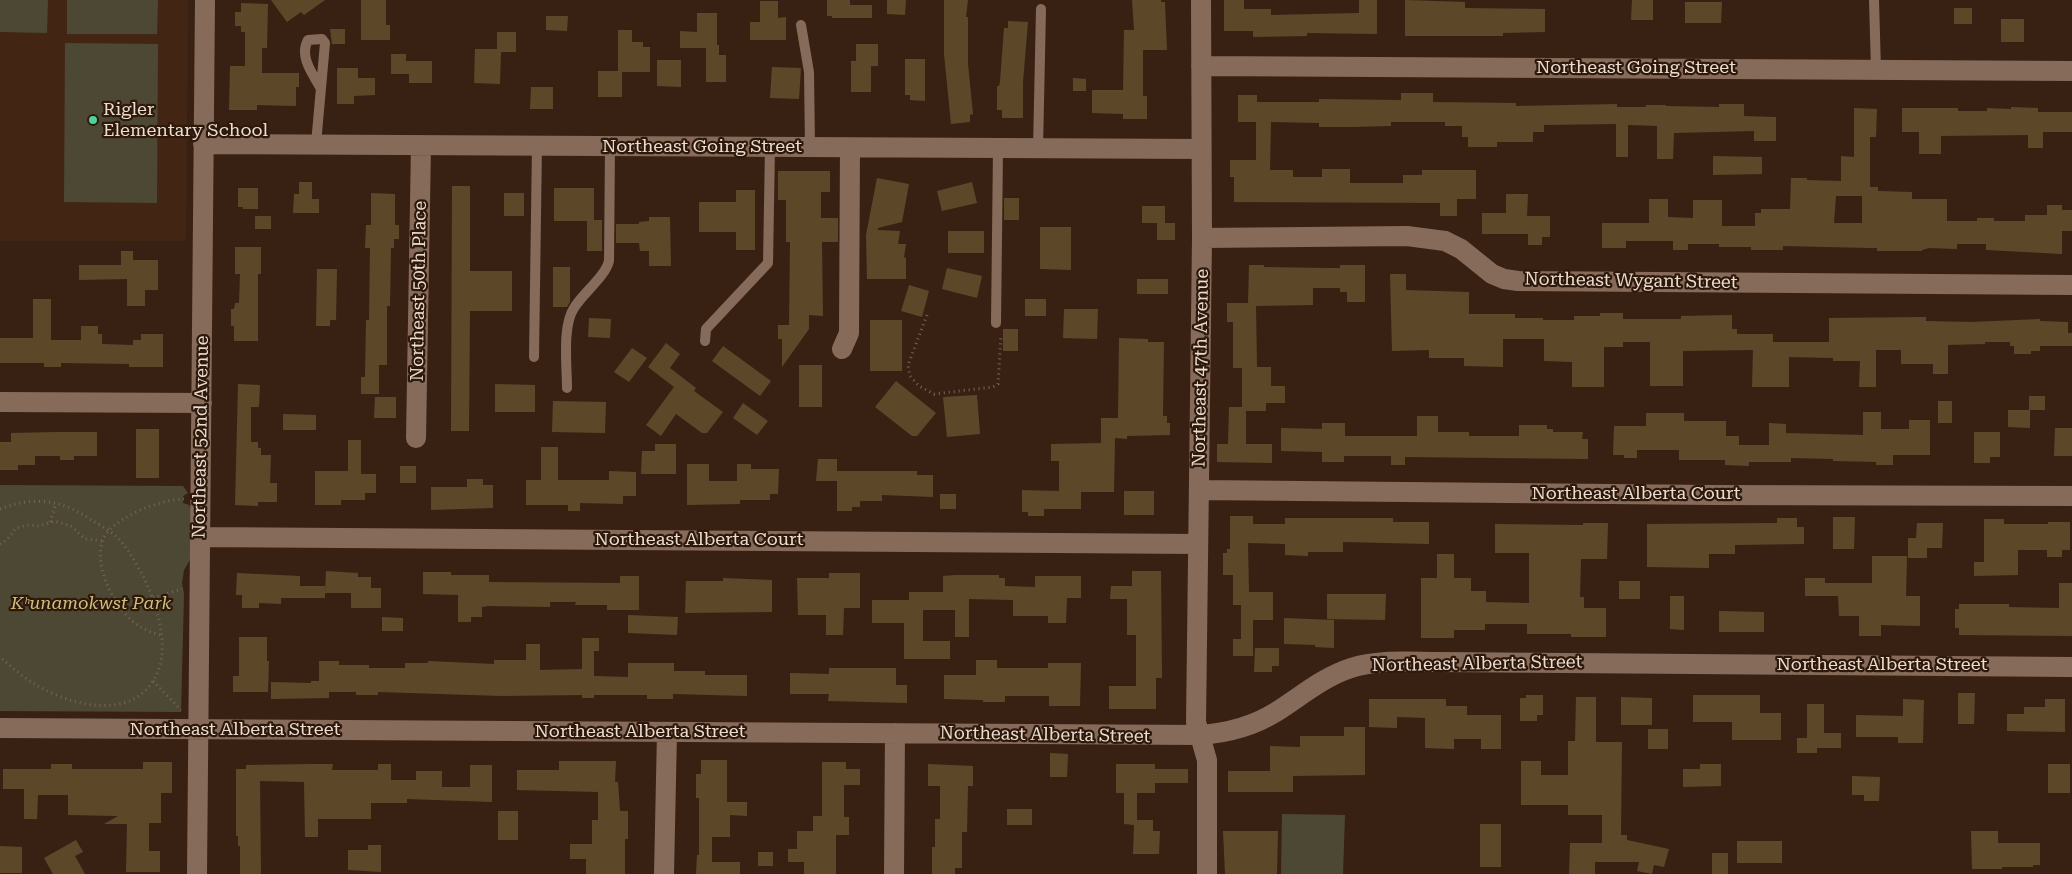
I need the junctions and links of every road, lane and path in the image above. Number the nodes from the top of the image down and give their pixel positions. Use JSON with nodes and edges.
{"nodes":[{"id":1,"x":205,"y":0,"type":"edge"},
{"id":2,"x":1201,"y":0,"type":"edge"},
{"id":3,"x":1874,"y":0,"type":"edge"},
{"id":4,"x":1040,"y":9,"type":"dead end"},
{"id":5,"x":801,"y":25,"type":"dead end"},
{"id":6,"x":1201,"y":66,"type":"junction"},
{"id":7,"x":1876,"y":70,"type":"junction"},
{"id":8,"x":2072,"y":71,"type":"edge"},
{"id":9,"x":320,"y":87,"type":"dead end"},
{"id":10,"x":203,"y":144,"type":"junction"},
{"id":11,"x":316,"y":144,"type":"junction"},
{"id":12,"x":421,"y":145,"type":"junction"},
{"id":13,"x":537,"y":145,"type":"junction"},
{"id":14,"x":610,"y":146,"type":"junction"},
{"id":15,"x":770,"y":147,"type":"junction"},
{"id":16,"x":810,"y":147,"type":"junction"},
{"id":17,"x":850,"y":148,"type":"junction"},
{"id":18,"x":998,"y":149,"type":"junction"},
{"id":19,"x":1038,"y":149,"type":"junction"},
{"id":20,"x":1200,"y":149,"type":"junction"},
{"id":21,"x":1202,"y":238,"type":"junction"},
{"id":22,"x":2072,"y":285,"type":"edge"},
{"id":23,"x":927,"y":314,"type":"dead end"},
{"id":24,"x":996,"y":323,"type":"joint"},
{"id":25,"x":705,"y":341,"type":"dead end"},
{"id":26,"x":842,"y":349,"type":"dead end"},
{"id":27,"x":534,"y":357,"type":"dead end"},
{"id":28,"x":567,"y":388,"type":"dead end"},
{"id":29,"x":0,"y":402,"type":"edge"},
{"id":30,"x":202,"y":403,"type":"junction"},
{"id":31,"x":416,"y":438,"type":"dead end"},
{"id":32,"x":1200,"y":490,"type":"junction"},
{"id":33,"x":2072,"y":496,"type":"edge"},
{"id":34,"x":200,"y":499,"type":"junction"},
{"id":35,"x":56,"y":502,"type":"junction"},
{"id":36,"x":0,"y":509,"type":"edge"},
{"id":37,"x":50,"y":522,"type":"junction"},
{"id":38,"x":109,"y":531,"type":"junction"},
{"id":39,"x":200,"y":537,"type":"junction"},
{"id":40,"x":102,"y":541,"type":"junction"},
{"id":41,"x":0,"y":544,"type":"edge"},
{"id":42,"x":1198,"y":544,"type":"junction"},
{"id":43,"x":199,"y":582,"type":"junction"},
{"id":44,"x":153,"y":598,"type":"junction"},
{"id":45,"x":160,"y":636,"type":"junction"},
{"id":46,"x":0,"y":657,"type":"edge"},
{"id":47,"x":2072,"y":666,"type":"edge"},
{"id":48,"x":153,"y":681,"type":"junction"},
{"id":49,"x":0,"y":728,"type":"edge"},
{"id":50,"x":199,"y":729,"type":"junction"},
{"id":51,"x":667,"y":732,"type":"junction"},
{"id":52,"x":895,"y":733,"type":"junction"},
{"id":53,"x":1200,"y":735,"type":"junction"},
{"id":54,"x":197,"y":874,"type":"edge"},
{"id":55,"x":664,"y":874,"type":"edge"},
{"id":56,"x":894,"y":874,"type":"edge"},
{"id":57,"x":1207,"y":874,"type":"edge"}],
"edges":[{"from":1,"to":10,"type":"street","name":"Northeast 52nd Avenue"},
{"from":2,"to":6,"type":"street","name":"Northeast 47th Avenue"},
{"from":3,"to":7,"type":"lane"},
{"from":4,"to":19,"type":"lane"},
{"from":5,"to":16,"type":"lane"},
{"from":6,"to":7,"type":"street","name":"Northeast Going Street"},
{"from":6,"to":20,"type":"street","name":"Northeast 47th Avenue"},
{"from":7,"to":8,"type":"street","name":"Northeast Going Street"},
{"from":9,"to":11,"type":"lane"},
{"from":10,"to":11,"type":"street","name":"Northeast Going Street"},
{"from":10,"to":30,"type":"street","name":"Northeast 52nd Avenue"},
{"from":11,"to":12,"type":"street","name":"Northeast Going Street"},
{"from":12,"to":13,"type":"street","name":"Northeast Going Street"},
{"from":12,"to":31,"type":"street","name":"Northeast 50th Place"},
{"from":13,"to":14,"type":"street","name":"Northeast Going Street"},
{"from":13,"to":27,"type":"lane"},
{"from":14,"to":15,"type":"street","name":"Northeast Going Street"},
{"from":14,"to":28,"type":"lane"},
{"from":15,"to":16,"type":"street","name":"Northeast Going Street"},
{"from":15,"to":25,"type":"lane"},
{"from":16,"to":17,"type":"street","name":"Northeast Going Street"},
{"from":17,"to":18,"type":"street","name":"Northeast Going Street"},
{"from":17,"to":26,"type":"street"},
{"from":18,"to":19,"type":"street","name":"Northeast Going Street"},
{"from":18,"to":24,"type":"lane"},
{"from":19,"to":20,"type":"street","name":"Northeast Going Street"},
{"from":20,"to":21,"type":"street","name":"Northeast 47th Avenue"},
{"from":21,"to":22,"type":"street","name":"Northeast Wygant Street"},
{"from":21,"to":32,"type":"street","name":"Northeast 47th Avenue"},
{"from":23,"to":24,"type":"path"},
{"from":29,"to":30,"type":"street"},
{"from":30,"to":34,"type":"street","name":"Northeast 52nd Avenue"},
{"from":32,"to":33,"type":"street","name":"Northeast Alberta Court"},
{"from":32,"to":42,"type":"street","name":"Northeast 47th Avenue"},
{"from":34,"to":38,"type":"path"},
{"from":34,"to":39,"type":"street","name":"Northeast 52nd Avenue"},
{"from":35,"to":36,"type":"path"},
{"from":35,"to":37,"type":"path"},
{"from":35,"to":38,"type":"path"},
{"from":37,"to":40,"type":"path"},
{"from":37,"to":41,"type":"path"},
{"from":38,"to":40,"type":"path"},
{"from":38,"to":44,"type":"path"},
{"from":39,"to":42,"type":"street","name":"Northeast Alberta Court"},
{"from":39,"to":43,"type":"street","name":"Northeast 52nd Avenue"},
{"from":40,"to":45,"type":"path"},
{"from":42,"to":53,"type":"street","name":"Northeast 47th Avenue"},
{"from":43,"to":44,"type":"path"},
{"from":43,"to":50,"type":"street","name":"Northeast 52nd Avenue"},
{"from":44,"to":45,"type":"path"},
{"from":45,"to":48,"type":"path"},
{"from":46,"to":48,"type":"path"},
{"from":47,"to":53,"type":"street","name":"Northeast Alberta Street"},
{"from":48,"to":50,"type":"path"},
{"from":49,"to":50,"type":"street","name":"Northeast Alberta Street"},
{"from":50,"to":51,"type":"street","name":"Northeast Alberta Street"},
{"from":50,"to":54,"type":"street","name":"Northeast 52nd Avenue"},
{"from":51,"to":52,"type":"street","name":"Northeast Alberta Street"},
{"from":51,"to":55,"type":"street"},
{"from":52,"to":53,"type":"street","name":"Northeast Alberta Street"},
{"from":52,"to":56,"type":"street"},
{"from":53,"to":57,"type":"street","name":"Northeast 47th Avenue"}]}
